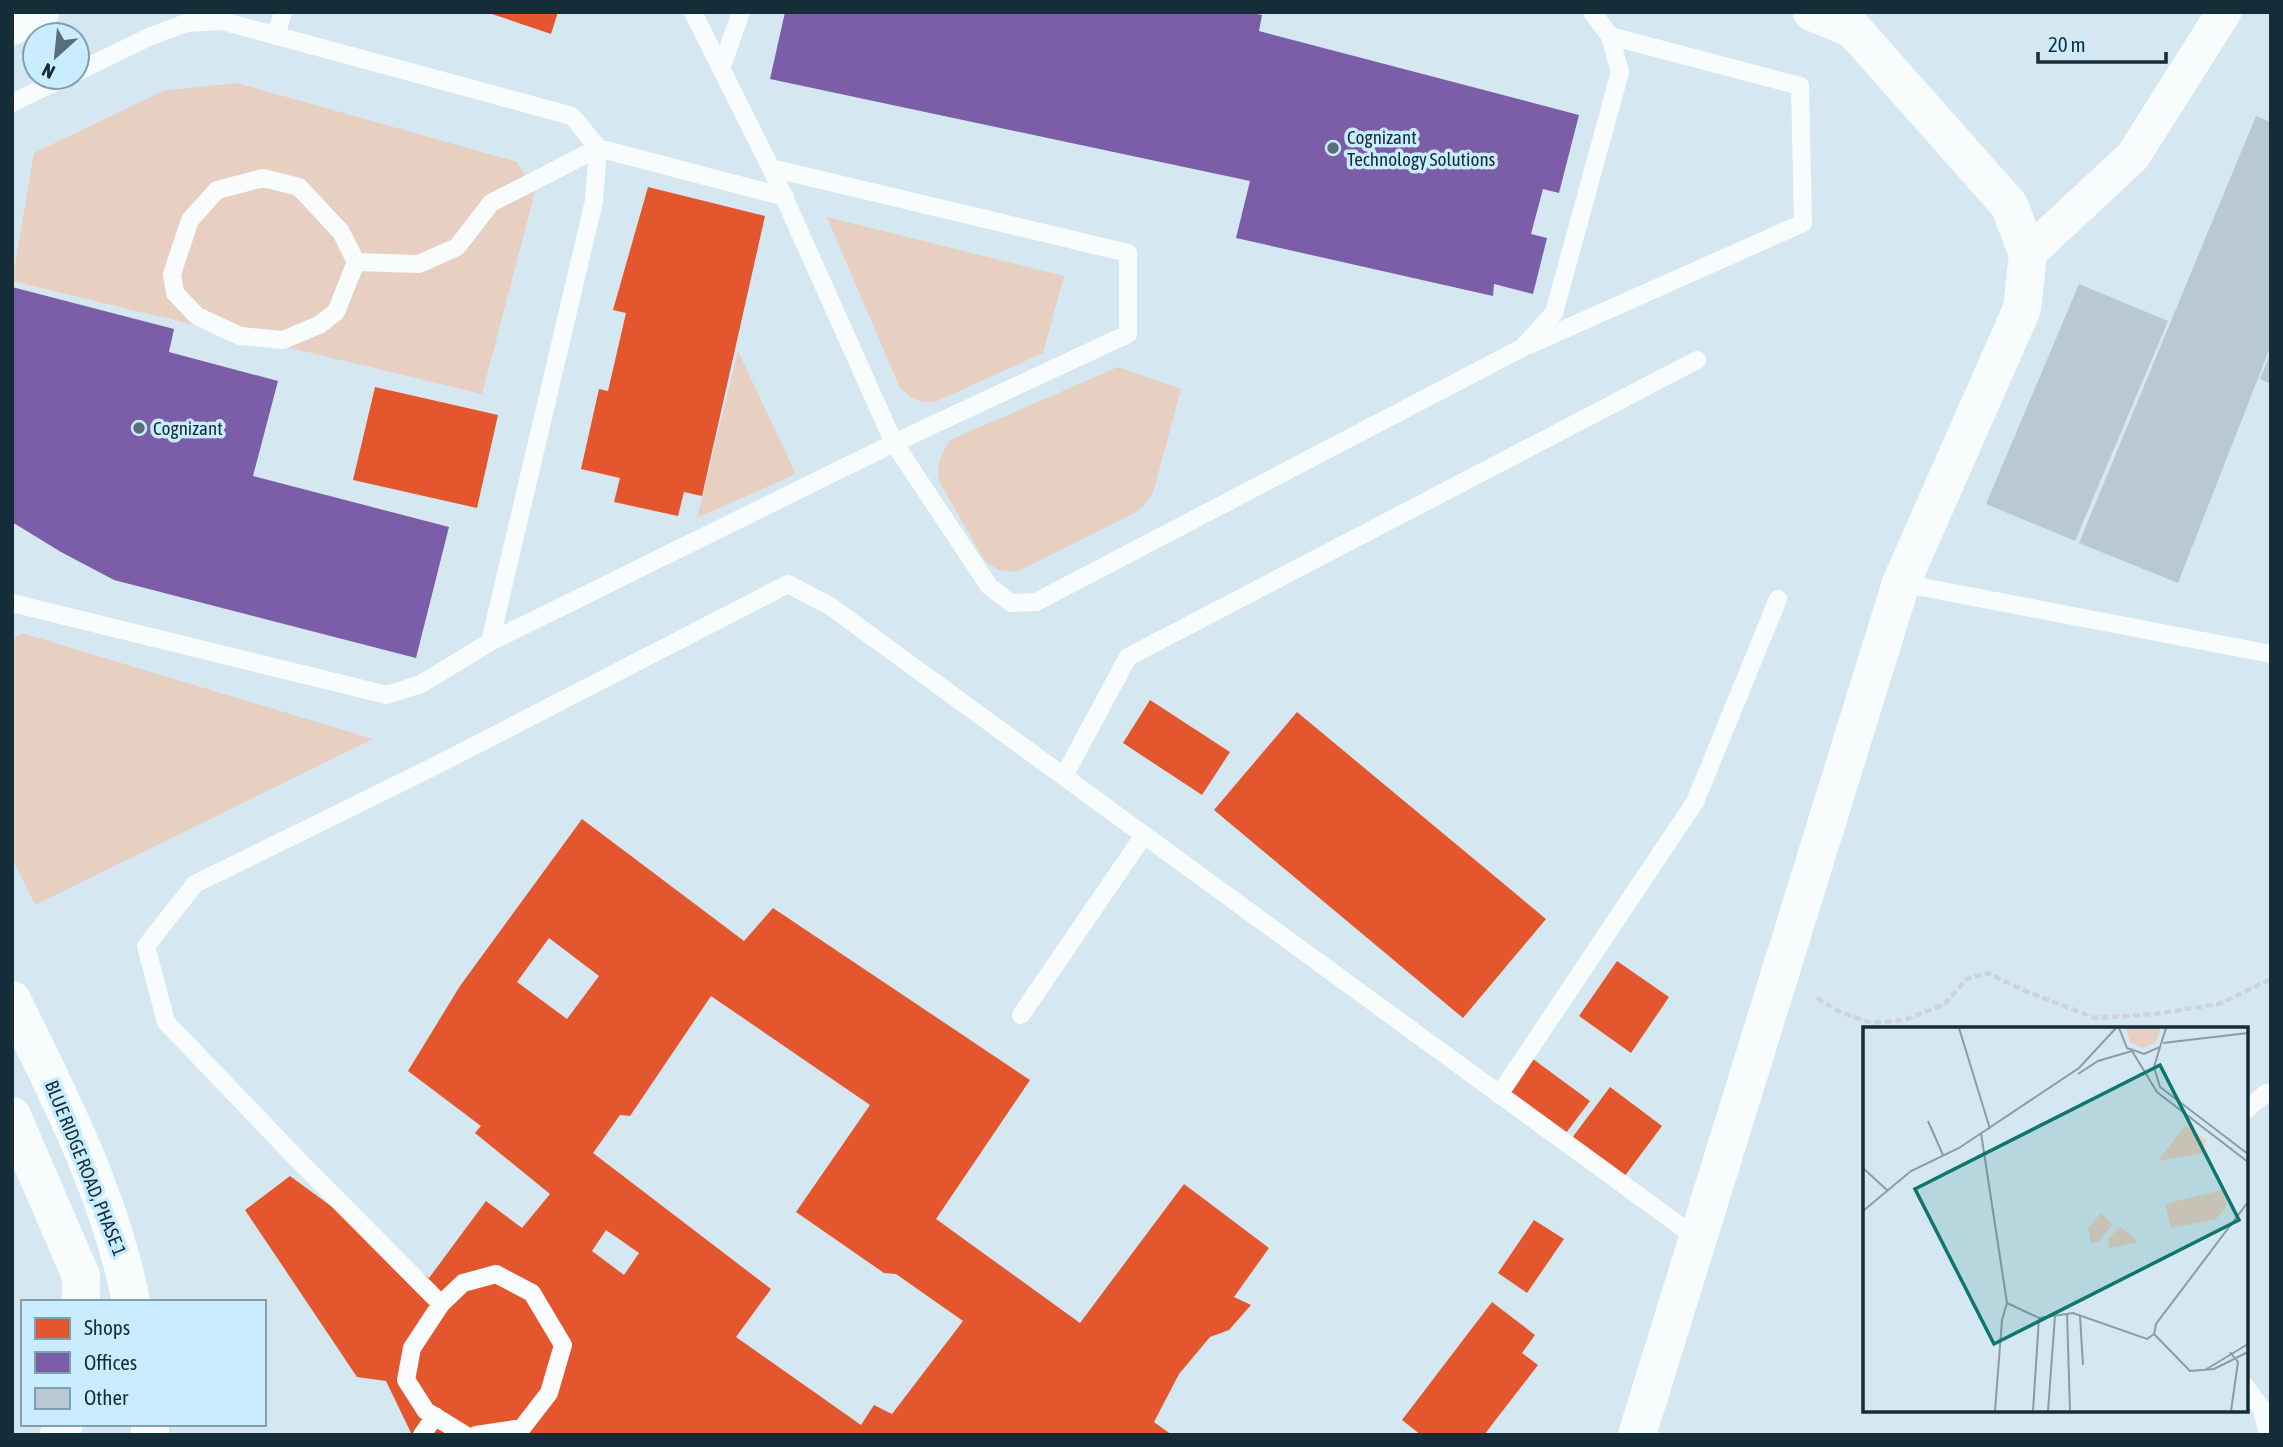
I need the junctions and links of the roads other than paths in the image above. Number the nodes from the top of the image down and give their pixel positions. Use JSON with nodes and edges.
{"nodes":[{"id":1,"x":40,"y":12,"type":"edge"},
{"id":2,"x":283,"y":12,"type":"edge"},
{"id":3,"x":693,"y":12,"type":"edge"},
{"id":4,"x":741,"y":12,"type":"edge"},
{"id":5,"x":1592,"y":12,"type":"edge"},
{"id":6,"x":1812,"y":12,"type":"edge"},
{"id":7,"x":2224,"y":12,"type":"edge"},
{"id":8,"x":1858,"y":21,"type":"edge"},
{"id":9,"x":12,"y":26,"type":"edge"},
{"id":10,"x":276,"y":36,"type":"junction"},
{"id":11,"x":1610,"y":36,"type":"junction"},
{"id":12,"x":91,"y":65,"type":"edge"},
{"id":13,"x":722,"y":66,"type":"junction"},
{"id":14,"x":37,"y":91,"type":"edge"},
{"id":15,"x":12,"y":103,"type":"edge"},
{"id":16,"x":598,"y":148,"type":"junction"},
{"id":17,"x":771,"y":168,"type":"junction"},
{"id":18,"x":785,"y":197,"type":"junction"},
{"id":19,"x":2028,"y":254,"type":"junction"},
{"id":20,"x":356,"y":262,"type":"junction"},
{"id":21,"x":1522,"y":348,"type":"junction"},
{"id":22,"x":1697,"y":360,"type":"dead end"},
{"id":23,"x":894,"y":443,"type":"junction"},
{"id":24,"x":1901,"y":583,"type":"junction"},
{"id":25,"x":1779,"y":599,"type":"dead end"},
{"id":26,"x":12,"y":603,"type":"edge"},
{"id":27,"x":490,"y":642,"type":"junction"},
{"id":28,"x":2271,"y":654,"type":"edge"},
{"id":29,"x":1064,"y":776,"type":"junction"},
{"id":30,"x":1144,"y":835,"type":"junction"},
{"id":31,"x":12,"y":1000,"type":"edge"},
{"id":32,"x":1021,"y":1016,"type":"dead end"},
{"id":33,"x":2271,"y":1094,"type":"edge"},
{"id":34,"x":1499,"y":1095,"type":"junction"},
{"id":35,"x":2248,"y":1108,"type":"edge"},
{"id":36,"x":12,"y":1116,"type":"edge"},
{"id":37,"x":1698,"y":1239,"type":"junction"},
{"id":38,"x":81,"y":1300,"type":"edge"},
{"id":39,"x":131,"y":1300,"type":"edge"},
{"id":40,"x":441,"y":1304,"type":"junction"},
{"id":41,"x":2248,"y":1390,"type":"edge"},
{"id":42,"x":435,"y":1416,"type":"junction"},
{"id":43,"x":422,"y":1435,"type":"edge"},
{"id":44,"x":465,"y":1435,"type":"edge"},
{"id":45,"x":476,"y":1435,"type":"edge"},
{"id":46,"x":1637,"y":1435,"type":"edge"},
{"id":47,"x":2268,"y":1435,"type":"edge"}],
"edges":[{"from":1,"to":9,"type":"street"},
{"from":2,"to":10,"type":"lane"},
{"from":3,"to":13,"type":"lane"},
{"from":4,"to":13,"type":"lane"},
{"from":5,"to":11,"type":"lane"},
{"from":6,"to":8,"type":"street"},
{"from":7,"to":19,"type":"street"},
{"from":8,"to":19,"type":"street"},
{"from":10,"to":12,"type":"lane"},
{"from":10,"to":16,"type":"lane"},
{"from":11,"to":21,"type":"lane"},
{"from":11,"to":21,"type":"lane"},
{"from":13,"to":17,"type":"lane"},
{"from":14,"to":15,"type":"lane"},
{"from":16,"to":18,"type":"lane"},
{"from":16,"to":20,"type":"lane"},
{"from":16,"to":27,"type":"lane"},
{"from":17,"to":18,"type":"lane"},
{"from":17,"to":23,"type":"lane"},
{"from":18,"to":23,"type":"lane"},
{"from":19,"to":24,"type":"street"},
{"from":20,"to":20,"type":"lane"},
{"from":21,"to":23,"type":"lane"},
{"from":22,"to":29,"type":"lane"},
{"from":23,"to":27,"type":"lane"},
{"from":24,"to":28,"type":"lane"},
{"from":24,"to":37,"type":"street"},
{"from":25,"to":34,"type":"lane"},
{"from":26,"to":27,"type":"lane"},
{"from":29,"to":30,"type":"lane"},
{"from":29,"to":40,"type":"lane"},
{"from":30,"to":32,"type":"lane"},
{"from":30,"to":34,"type":"lane"},
{"from":31,"to":39,"type":"street","name":"BLUE RIDGE ROAD, PHASE 1"},
{"from":33,"to":35,"type":"lane"},
{"from":34,"to":37,"type":"lane"},
{"from":36,"to":38,"type":"street"},
{"from":37,"to":46,"type":"street"},
{"from":40,"to":42,"type":"lane"},
{"from":40,"to":45,"type":"lane"},
{"from":41,"to":47,"type":"lane"},
{"from":42,"to":43,"type":"lane"},
{"from":42,"to":44,"type":"lane"}]}
